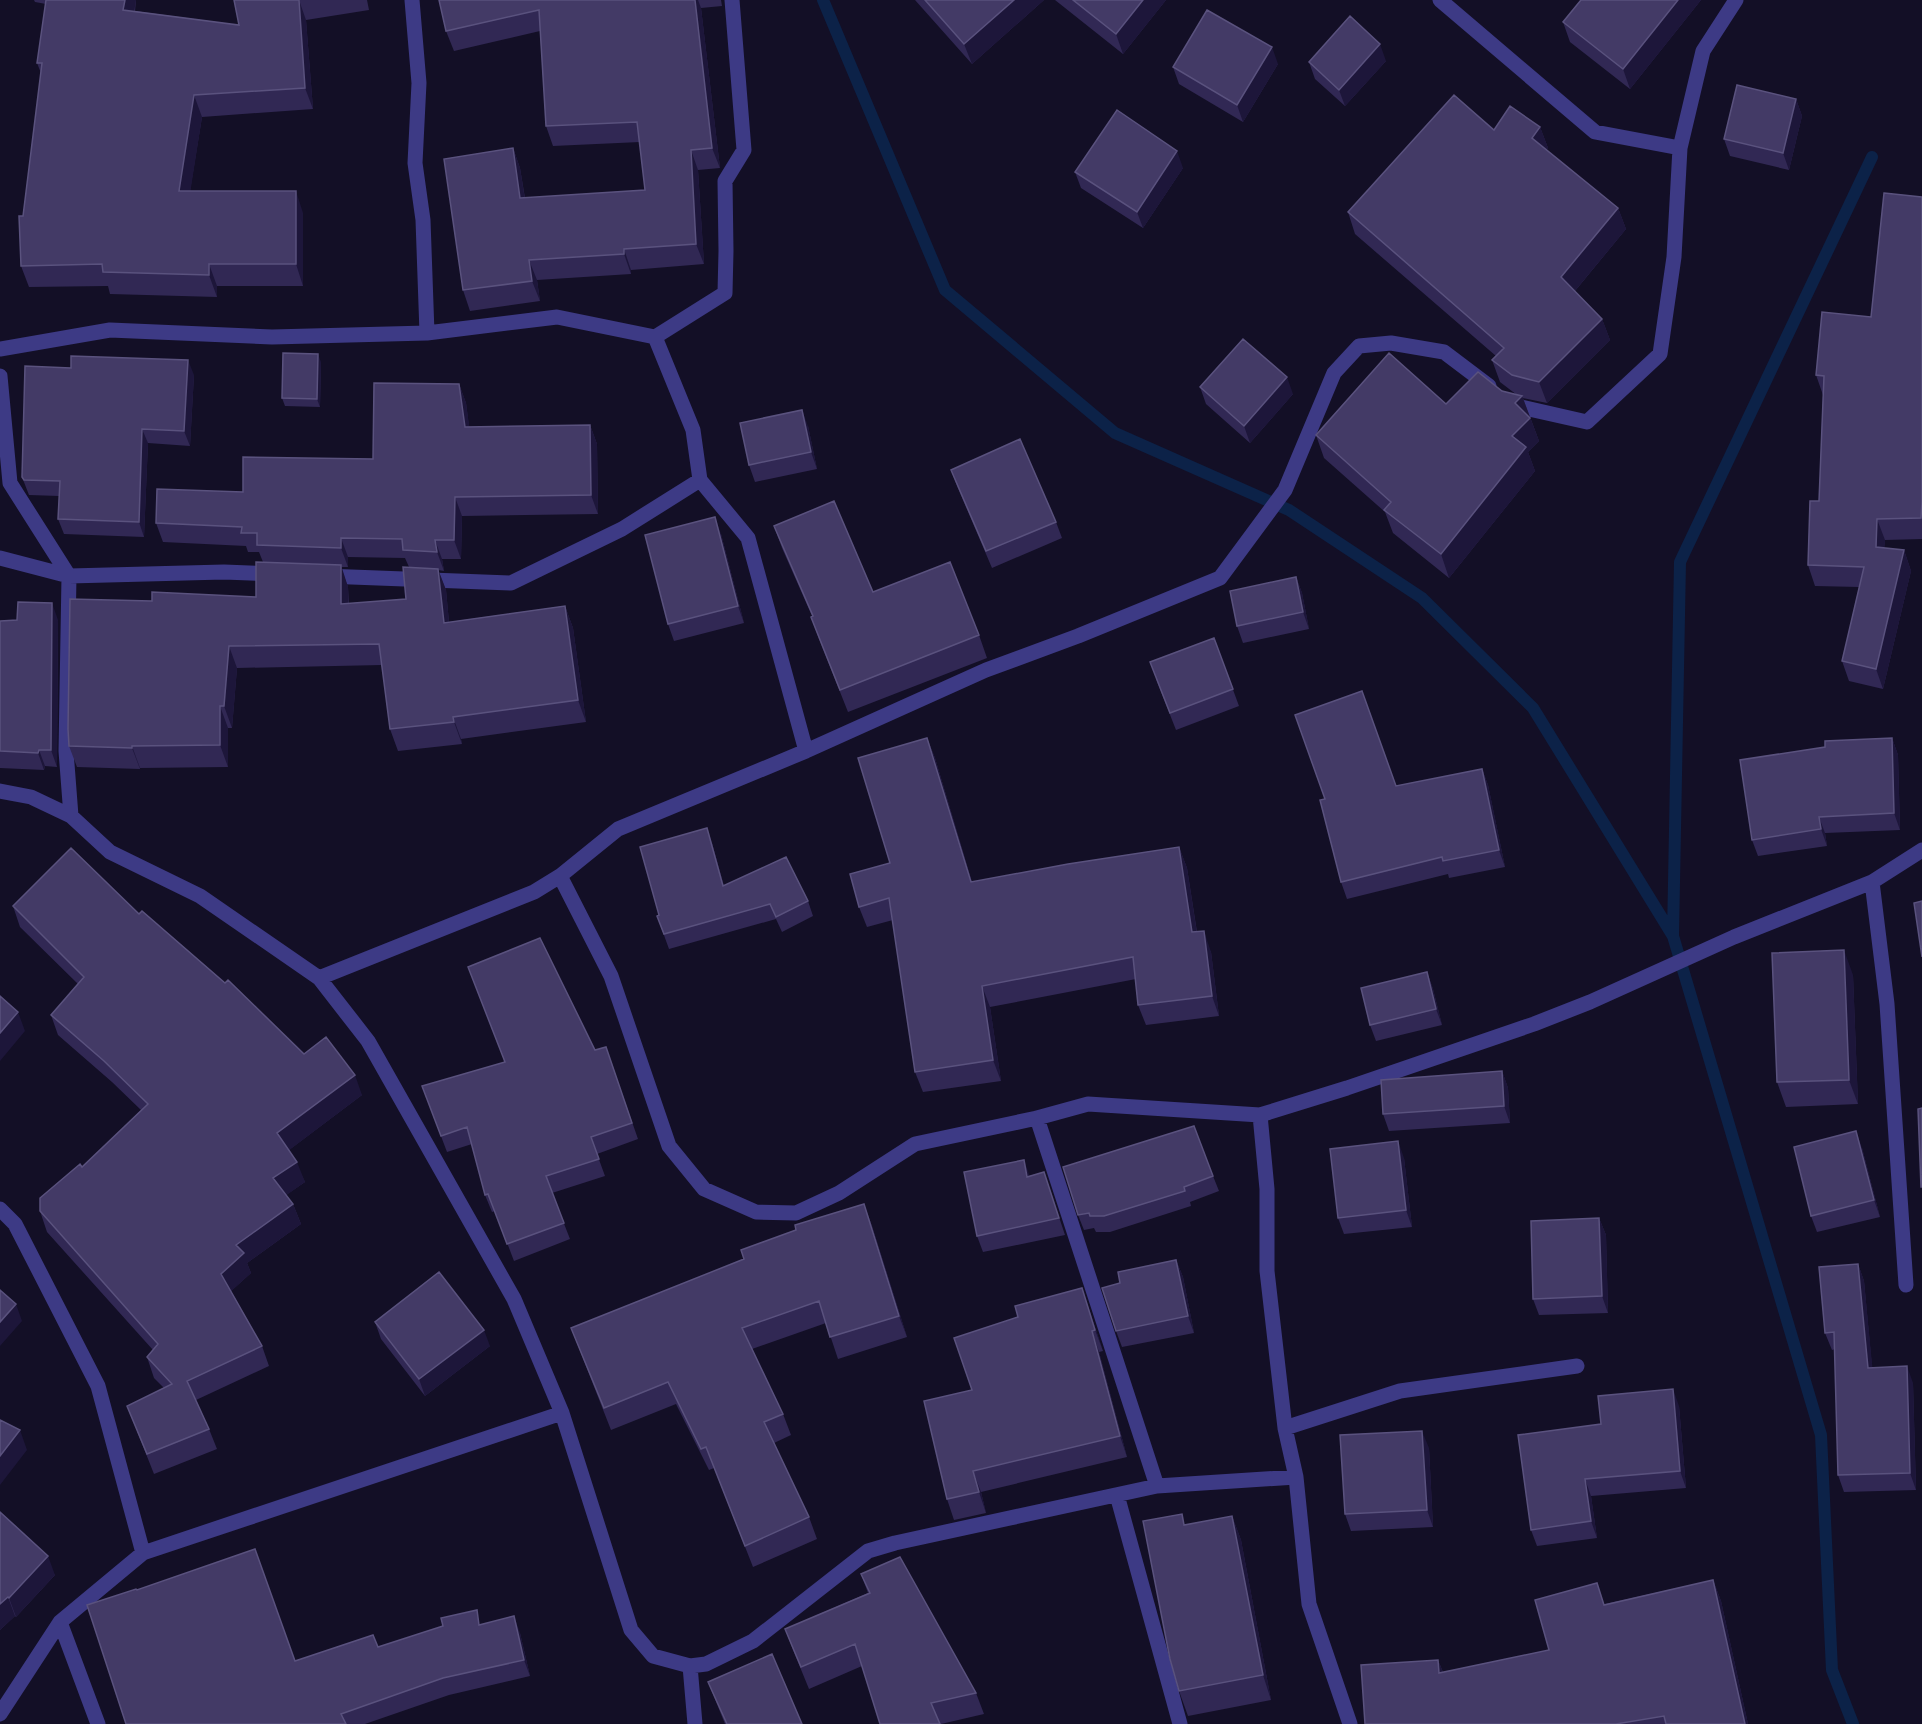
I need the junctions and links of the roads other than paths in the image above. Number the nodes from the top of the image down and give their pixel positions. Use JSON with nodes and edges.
{"nodes":[{"id":1,"x":412,"y":0,"type":"edge"},
{"id":2,"x":732,"y":0,"type":"edge"},
{"id":3,"x":1440,"y":0,"type":"edge"},
{"id":4,"x":1736,"y":0,"type":"edge"},
{"id":5,"x":1680,"y":148,"type":"junction"},
{"id":6,"x":428,"y":333,"type":"junction"},
{"id":7,"x":655,"y":338,"type":"junction"},
{"id":8,"x":0,"y":349,"type":"edge"},
{"id":9,"x":0,"y":376,"type":"edge"},
{"id":10,"x":700,"y":480,"type":"junction"},
{"id":11,"x":0,"y":558,"type":"edge"},
{"id":12,"x":69,"y":576,"type":"junction"},
{"id":13,"x":806,"y":751,"type":"junction"},
{"id":14,"x":0,"y":790,"type":"edge"},
{"id":15,"x":71,"y":816,"type":"junction"},
{"id":16,"x":1922,"y":850,"type":"edge"},
{"id":17,"x":560,"y":876,"type":"junction"},
{"id":18,"x":1872,"y":882,"type":"junction"},
{"id":19,"x":319,"y":978,"type":"junction"},
{"id":20,"x":1260,"y":1115,"type":"junction"},
{"id":21,"x":1037,"y":1118,"type":"junction"},
{"id":22,"x":0,"y":1209,"type":"edge"},
{"id":23,"x":1906,"y":1285,"type":"dead end"},
{"id":24,"x":1577,"y":1366,"type":"dead end"},
{"id":25,"x":562,"y":1413,"type":"junction"},
{"id":26,"x":1284,"y":1428,"type":"junction"},
{"id":27,"x":1296,"y":1477,"type":"junction"},
{"id":28,"x":1157,"y":1486,"type":"junction"},
{"id":29,"x":1117,"y":1495,"type":"junction"},
{"id":30,"x":143,"y":1553,"type":"junction"},
{"id":31,"x":60,"y":1622,"type":"junction"},
{"id":32,"x":690,"y":1666,"type":"junction"},
{"id":33,"x":0,"y":1714,"type":"edge"},
{"id":34,"x":98,"y":1724,"type":"edge"},
{"id":35,"x":695,"y":1724,"type":"edge"},
{"id":36,"x":1180,"y":1724,"type":"edge"},
{"id":37,"x":1350,"y":1724,"type":"edge"}],
"edges":[{"from":1,"to":6,"type":"street"},
{"from":2,"to":7,"type":"street"},
{"from":3,"to":5,"type":"street"},
{"from":4,"to":5,"type":"street"},
{"from":5,"to":13,"type":"street"},
{"from":6,"to":7,"type":"street"},
{"from":6,"to":8,"type":"street"},
{"from":7,"to":10,"type":"street"},
{"from":9,"to":12,"type":"street"},
{"from":10,"to":12,"type":"street"},
{"from":10,"to":13,"type":"street"},
{"from":11,"to":12,"type":"street"},
{"from":12,"to":15,"type":"street"},
{"from":13,"to":17,"type":"street"},
{"from":14,"to":15,"type":"street"},
{"from":15,"to":19,"type":"street"},
{"from":16,"to":18,"type":"street"},
{"from":17,"to":19,"type":"street"},
{"from":17,"to":21,"type":"street"},
{"from":18,"to":20,"type":"street"},
{"from":18,"to":23,"type":"street"},
{"from":19,"to":25,"type":"street"},
{"from":20,"to":21,"type":"street"},
{"from":20,"to":26,"type":"street"},
{"from":21,"to":28,"type":"street"},
{"from":22,"to":30,"type":"street"},
{"from":24,"to":26,"type":"street"},
{"from":25,"to":30,"type":"street"},
{"from":25,"to":32,"type":"street"},
{"from":26,"to":27,"type":"street"},
{"from":27,"to":28,"type":"street"},
{"from":27,"to":37,"type":"street"},
{"from":28,"to":29,"type":"street"},
{"from":29,"to":32,"type":"street"},
{"from":29,"to":36,"type":"street"},
{"from":30,"to":31,"type":"street"},
{"from":31,"to":33,"type":"street"},
{"from":31,"to":34,"type":"street"},
{"from":32,"to":35,"type":"street"}]}
